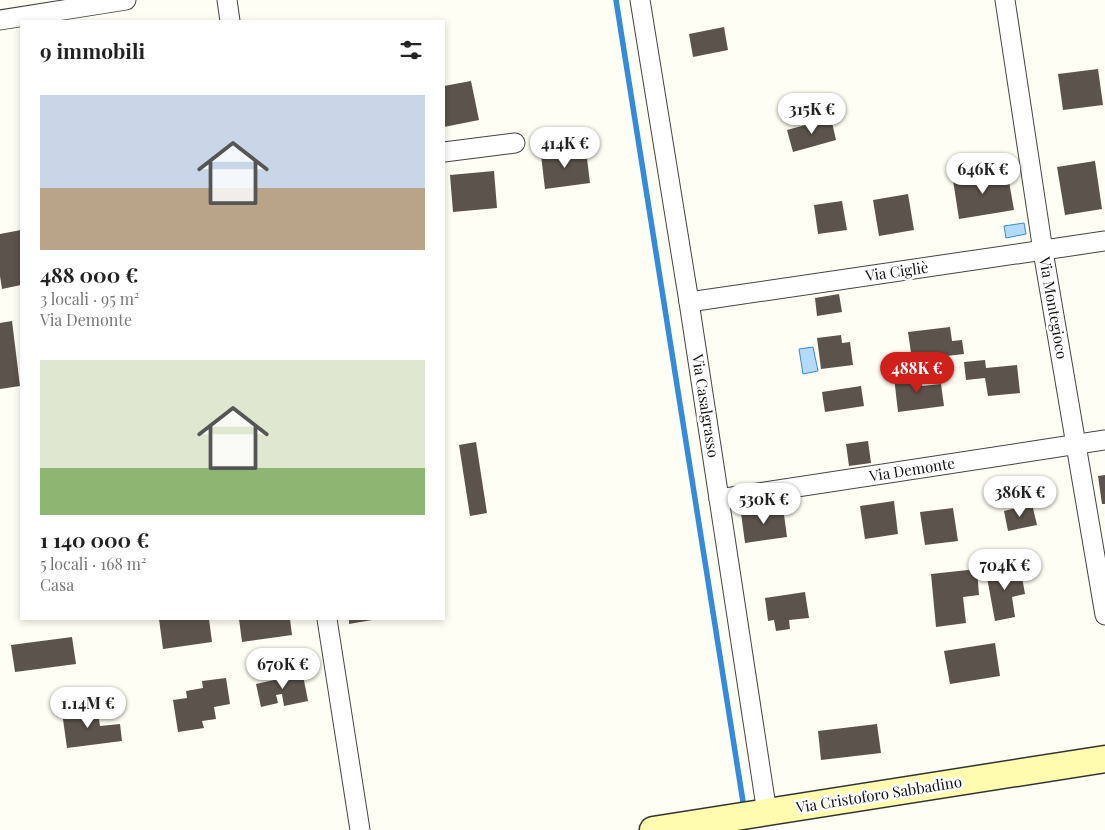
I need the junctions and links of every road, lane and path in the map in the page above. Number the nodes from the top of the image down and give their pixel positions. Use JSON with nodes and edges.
{"nodes":[{"id":1,"x":126,"y":0,"type":"edge"},
{"id":2,"x":227,"y":0,"type":"edge"},
{"id":3,"x":640,"y":0,"type":"edge"},
{"id":4,"x":1005,"y":0,"type":"edge"},
{"id":5,"x":0,"y":20,"type":"edge"},
{"id":6,"x":230,"y":20,"type":"edge"},
{"id":7,"x":515,"y":143,"type":"dead end"},
{"id":8,"x":445,"y":152,"type":"edge"},
{"id":9,"x":1105,"y":241,"type":"edge"},
{"id":10,"x":1043,"y":251,"type":"junction"},
{"id":11,"x":689,"y":302,"type":"junction"},
{"id":12,"x":1105,"y":440,"type":"edge"},
{"id":13,"x":1076,"y":445,"type":"junction"},
{"id":14,"x":719,"y":499,"type":"junction"},
{"id":15,"x":1105,"y":615,"type":"edge"},
{"id":16,"x":327,"y":620,"type":"edge"},
{"id":17,"x":1105,"y":760,"type":"edge"},
{"id":18,"x":763,"y":813,"type":"junction"},
{"id":19,"x":360,"y":830,"type":"edge"},
{"id":20,"x":653,"y":830,"type":"edge"}],
"edges":[{"from":1,"to":5,"type":"street"},
{"from":2,"to":6,"type":"street"},
{"from":3,"to":11,"type":"street","name":"Via Casalgrasso"},
{"from":4,"to":10,"type":"street","name":"Via Montegioco"},
{"from":7,"to":8,"type":"street"},
{"from":9,"to":10,"type":"street","name":"Via Cigliè"},
{"from":10,"to":11,"type":"street","name":"Via Cigliè"},
{"from":10,"to":13,"type":"street","name":"Via Montegioco"},
{"from":11,"to":14,"type":"street","name":"Via Casalgrasso"},
{"from":12,"to":13,"type":"street","name":"Via Demonte"},
{"from":13,"to":14,"type":"street","name":"Via Demonte"},
{"from":13,"to":15,"type":"street","name":"Via Montegioco"},
{"from":14,"to":18,"type":"street","name":"Via Casalgrasso"},
{"from":16,"to":19,"type":"street"},
{"from":17,"to":18,"type":"street","name":"Via Cristoforo Sabbadino"},
{"from":18,"to":20,"type":"street","name":"Via Cristoforo Sabbadino"}]}
